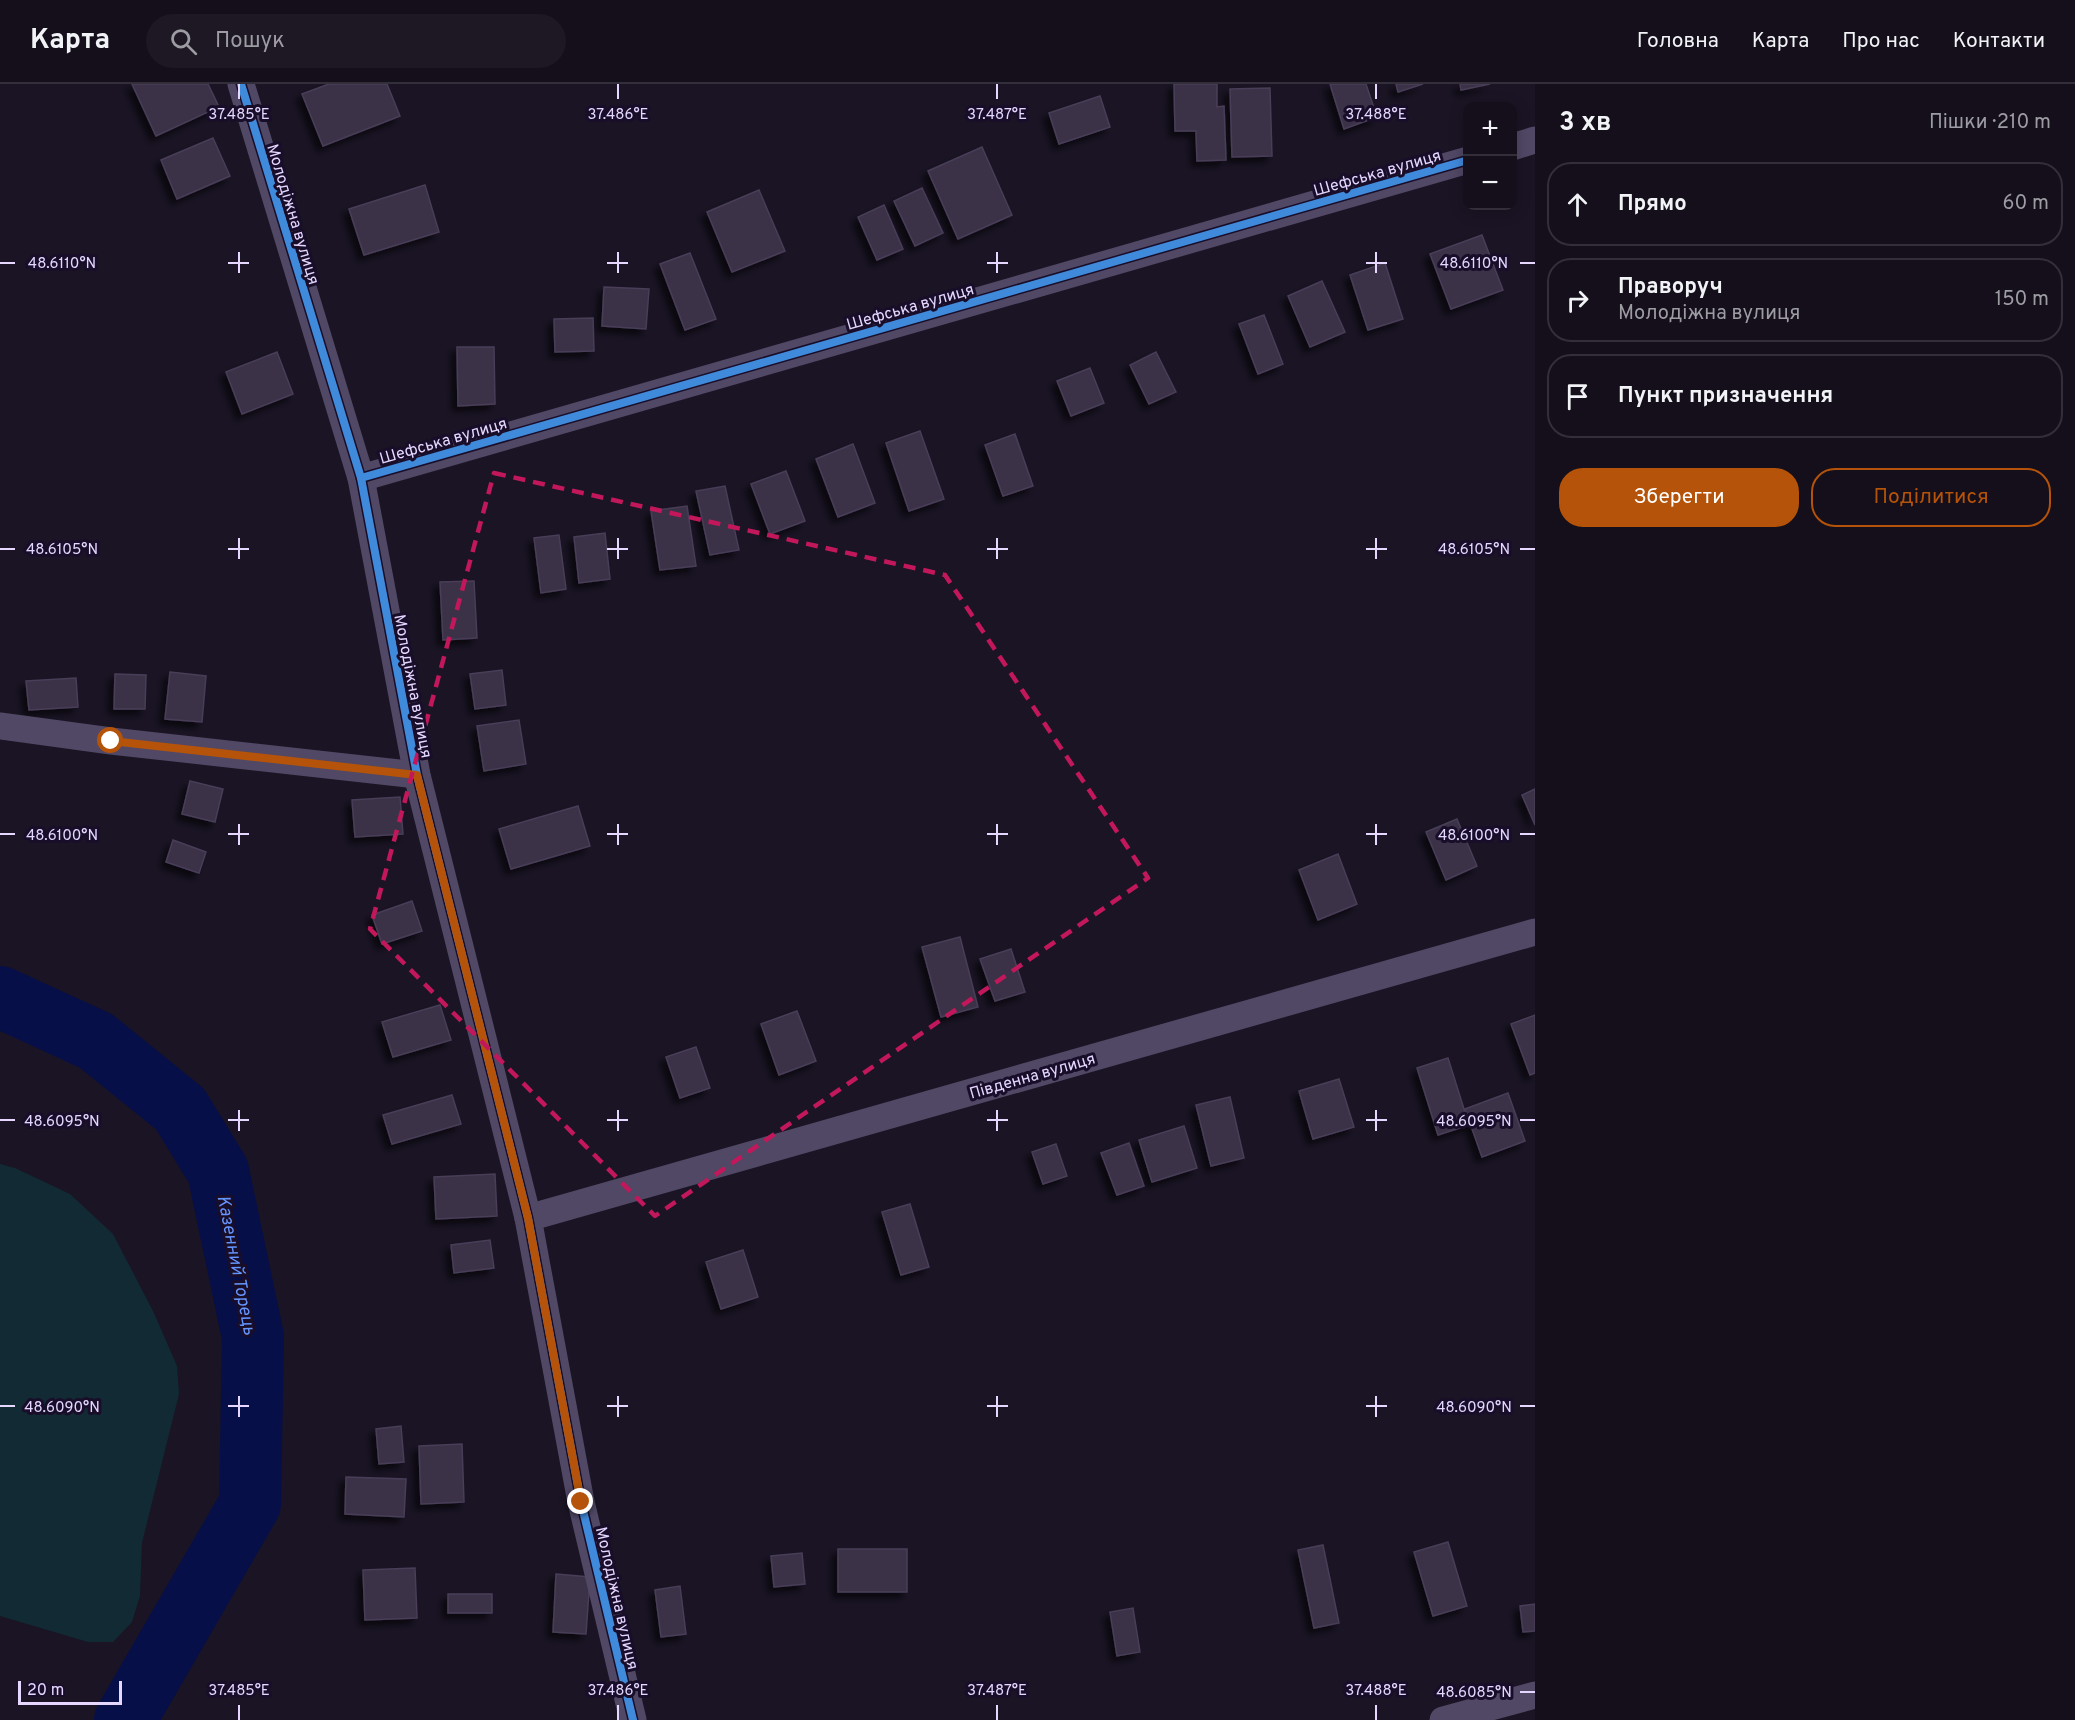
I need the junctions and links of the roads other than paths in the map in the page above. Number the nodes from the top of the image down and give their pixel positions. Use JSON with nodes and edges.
{"nodes":[{"id":1,"x":241,"y":84,"type":"edge"},
{"id":2,"x":1535,"y":140,"type":"edge"},
{"id":3,"x":1517,"y":145,"type":"edge"},
{"id":4,"x":1463,"y":161,"type":"edge"},
{"id":5,"x":361,"y":478,"type":"junction"},
{"id":6,"x":0,"y":726,"type":"edge"},
{"id":7,"x":417,"y":775,"type":"junction"},
{"id":8,"x":1535,"y":932,"type":"edge"},
{"id":9,"x":528,"y":1218,"type":"junction"},
{"id":10,"x":1535,"y":1695,"type":"edge"},
{"id":11,"x":633,"y":1720,"type":"edge"},
{"id":12,"x":1443,"y":1720,"type":"edge"}],
"edges":[{"from":1,"to":5,"type":"street","name":"Молодіжна вулиця"},
{"from":2,"to":3,"type":"street"},
{"from":4,"to":5,"type":"street","name":"Шефська вулиця"},
{"from":5,"to":7,"type":"street","name":"Молодіжна вулиця"},
{"from":6,"to":7,"type":"street"},
{"from":7,"to":9,"type":"street","name":"Молодіжна вулиця"},
{"from":8,"to":9,"type":"street","name":"Південна вулиця"},
{"from":9,"to":11,"type":"street","name":"Молодіжна вулиця"},
{"from":10,"to":12,"type":"street"}]}
